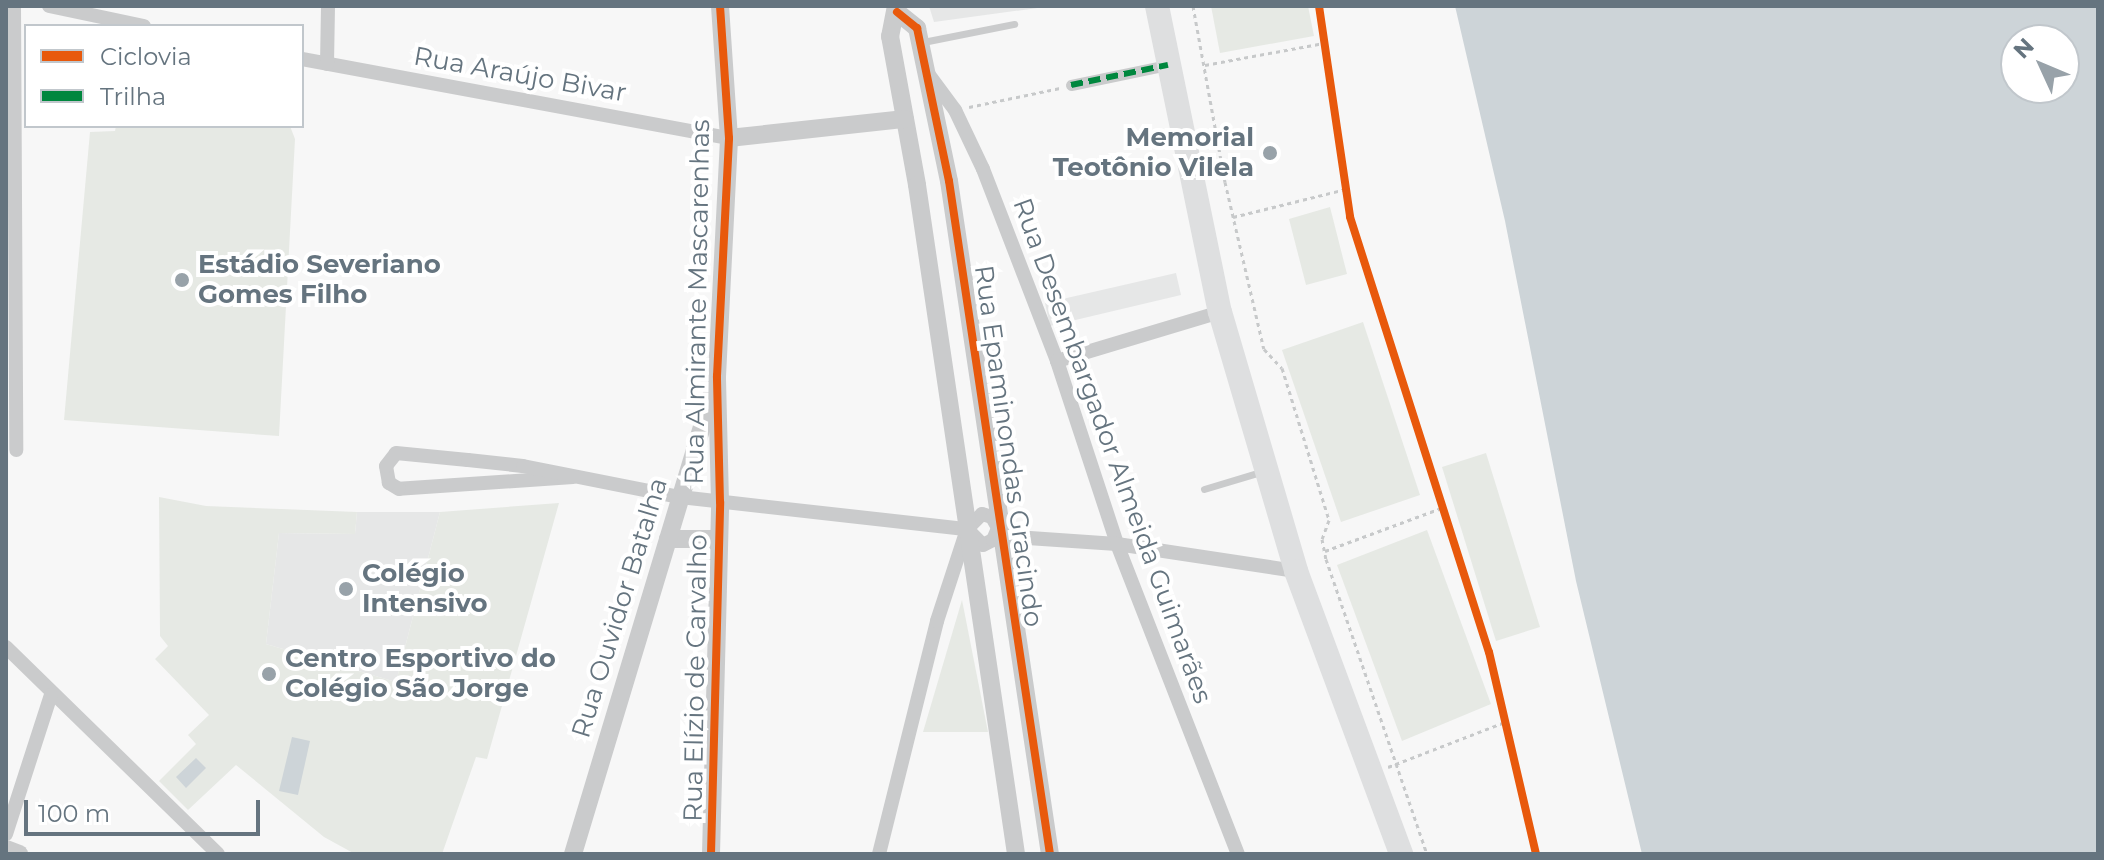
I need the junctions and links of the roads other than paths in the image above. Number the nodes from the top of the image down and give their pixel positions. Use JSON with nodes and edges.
{"nodes":[{"id":1,"x":14,"y":6,"type":"edge"},
{"id":2,"x":49,"y":6,"type":"edge"},
{"id":3,"x":328,"y":6,"type":"edge"},
{"id":4,"x":720,"y":6,"type":"edge"},
{"id":5,"x":1157,"y":6,"type":"edge"},
{"id":6,"x":896,"y":9,"type":"edge"},
{"id":7,"x":134,"y":24,"type":"edge"},
{"id":8,"x":1014,"y":24,"type":"dead end"},
{"id":9,"x":921,"y":42,"type":"junction"},
{"id":10,"x":304,"y":59,"type":"edge"},
{"id":11,"x":327,"y":64,"type":"junction"},
{"id":12,"x":1168,"y":65,"type":"junction"},
{"id":13,"x":926,"y":71,"type":"junction"},
{"id":14,"x":1071,"y":85,"type":"road end"},
{"id":15,"x":905,"y":119,"type":"junction"},
{"id":16,"x":729,"y":138,"type":"junction"},
{"id":17,"x":1220,"y":312,"type":"junction"},
{"id":18,"x":1057,"y":361,"type":"junction"},
{"id":19,"x":717,"y":376,"type":"junction"},
{"id":20,"x":16,"y":450,"type":"dead end"},
{"id":21,"x":486,"y":462,"type":"junction"},
{"id":22,"x":1266,"y":470,"type":"junction"},
{"id":23,"x":573,"y":477,"type":"junction"},
{"id":24,"x":482,"y":483,"type":"junction"},
{"id":25,"x":1204,"y":489,"type":"dead end"},
{"id":26,"x":680,"y":497,"type":"junction"},
{"id":27,"x":720,"y":502,"type":"junction"},
{"id":28,"x":998,"y":528,"type":"junction"},
{"id":29,"x":967,"y":529,"type":"junction"},
{"id":30,"x":668,"y":539,"type":"junction"},
{"id":31,"x":718,"y":539,"type":"junction"},
{"id":32,"x":1117,"y":544,"type":"junction"},
{"id":33,"x":1296,"y":571,"type":"junction"},
{"id":34,"x":6,"y":647,"type":"edge"},
{"id":35,"x":51,"y":695,"type":"junction"},
{"id":36,"x":6,"y":834,"type":"edge"},
{"id":37,"x":6,"y":849,"type":"edge"},
{"id":38,"x":19,"y":854,"type":"edge"},
{"id":39,"x":218,"y":854,"type":"edge"},
{"id":40,"x":573,"y":854,"type":"edge"},
{"id":41,"x":711,"y":854,"type":"edge"},
{"id":42,"x":879,"y":854,"type":"edge"},
{"id":43,"x":1016,"y":854,"type":"edge"},
{"id":44,"x":1050,"y":854,"type":"edge"},
{"id":45,"x":1238,"y":854,"type":"edge"},
{"id":46,"x":1401,"y":854,"type":"edge"}],
"edges":[{"from":1,"to":20,"type":"street"},
{"from":2,"to":7,"type":"street"},
{"from":3,"to":11,"type":"street"},
{"from":4,"to":16,"type":"street","name":"Rua Almirante Mascarenhas"},
{"from":5,"to":12,"type":"main road"},
{"from":6,"to":9,"type":"street","name":"Rua Epaminondas Gracindo"},
{"from":6,"to":15,"type":"street","name":"Rua Epaminondas Gracindo"},
{"from":8,"to":9,"type":"lane"},
{"from":9,"to":13,"type":"street","name":"Rua Epaminondas Gracindo"},
{"from":10,"to":11,"type":"street","name":"Rua Araújo Bivar"},
{"from":11,"to":16,"type":"street","name":"Rua Araújo Bivar"},
{"from":12,"to":14,"type":"street"},
{"from":12,"to":17,"type":"main road"},
{"from":13,"to":18,"type":"street","name":"Rua Desembargador Almeida Guimarães"},
{"from":13,"to":28,"type":"street","name":"Rua Epaminondas Gracindo"},
{"from":15,"to":16,"type":"street"},
{"from":15,"to":29,"type":"street","name":"Rua Epaminondas Gracindo"},
{"from":16,"to":19,"type":"street","name":"Rua Almirante Mascarenhas"},
{"from":17,"to":18,"type":"street"},
{"from":17,"to":22,"type":"main road"},
{"from":18,"to":32,"type":"street","name":"Rua Desembargador Almeida Guimarães"},
{"from":19,"to":26,"type":"street","name":"Rua Ouvidor Batalha"},
{"from":19,"to":27,"type":"street","name":"Rua Almirante Mascarenhas"},
{"from":21,"to":23,"type":"street"},
{"from":21,"to":24,"type":"street"},
{"from":21,"to":24,"type":"street"},
{"from":22,"to":25,"type":"lane"},
{"from":22,"to":33,"type":"main road"},
{"from":23,"to":24,"type":"street"},
{"from":23,"to":26,"type":"street"},
{"from":26,"to":27,"type":"street"},
{"from":26,"to":30,"type":"street","name":"Rua Ouvidor Batalha"},
{"from":27,"to":29,"type":"street"},
{"from":27,"to":31,"type":"street","name":"Rua Elízio de Carvalho"},
{"from":28,"to":29,"type":"street"},
{"from":28,"to":29,"type":"street"},
{"from":28,"to":32,"type":"street"},
{"from":28,"to":44,"type":"street","name":"Rua Epaminondas Gracindo"},
{"from":29,"to":42,"type":"street"},
{"from":29,"to":43,"type":"street","name":"Rua Epaminondas Gracindo"},
{"from":30,"to":31,"type":"street"},
{"from":30,"to":40,"type":"street","name":"Rua Ouvidor Batalha"},
{"from":31,"to":41,"type":"street","name":"Rua Elízio de Carvalho"},
{"from":32,"to":33,"type":"street"},
{"from":32,"to":45,"type":"street","name":"Rua Desembargador Almeida Guimarães"},
{"from":33,"to":46,"type":"main road"},
{"from":34,"to":35,"type":"street"},
{"from":35,"to":36,"type":"street"},
{"from":35,"to":39,"type":"street"},
{"from":37,"to":38,"type":"street"}]}
